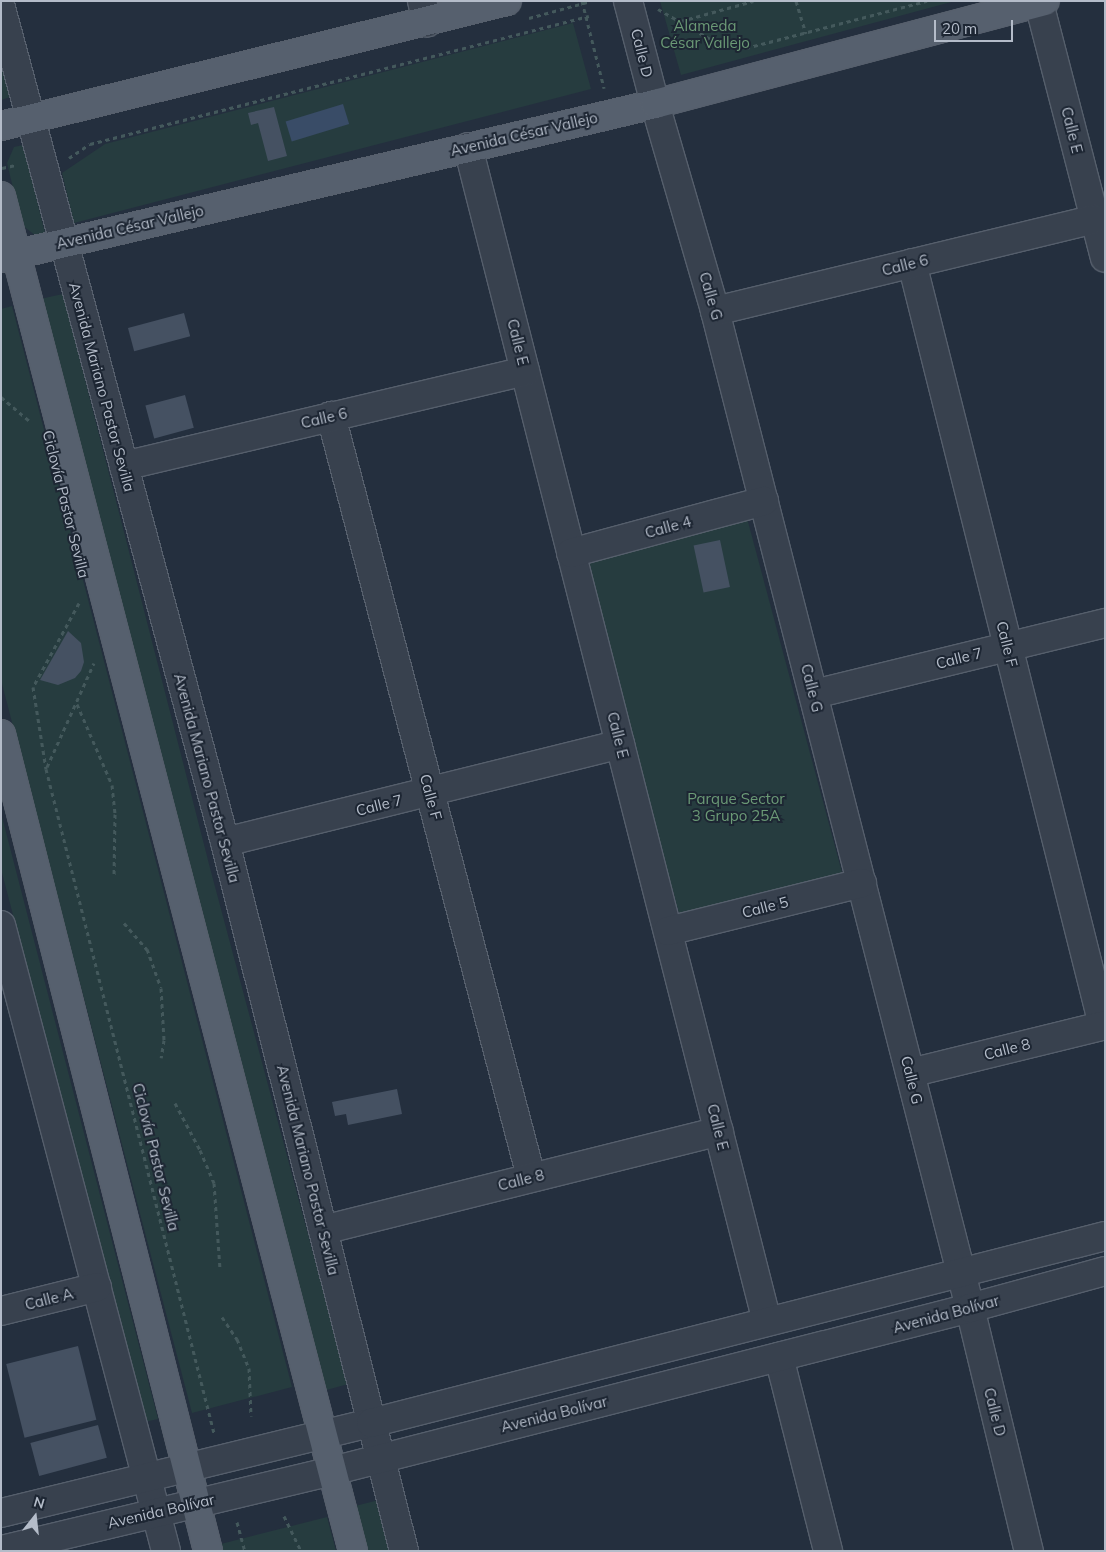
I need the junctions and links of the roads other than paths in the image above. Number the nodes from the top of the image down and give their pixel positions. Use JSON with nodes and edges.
{"nodes":[{"id":1,"x":507,"y":1,"type":"edge"},
{"id":2,"x":628,"y":1,"type":"edge"},
{"id":3,"x":1042,"y":2,"type":"edge"},
{"id":4,"x":1,"y":8,"type":"edge"},
{"id":5,"x":424,"y":12,"type":"edge"},
{"id":6,"x":655,"y":104,"type":"junction"},
{"id":7,"x":31,"y":119,"type":"junction"},
{"id":8,"x":1,"y":126,"type":"edge"},
{"id":9,"x":468,"y":147,"type":"junction"},
{"id":10,"x":1,"y":196,"type":"edge"},
{"id":11,"x":1094,"y":219,"type":"junction"},
{"id":12,"x":63,"y":243,"type":"junction"},
{"id":13,"x":9,"y":256,"type":"edge"},
{"id":14,"x":1105,"y":258,"type":"edge"},
{"id":15,"x":912,"y":264,"type":"junction"},
{"id":16,"x":716,"y":311,"type":"junction"},
{"id":17,"x":525,"y":371,"type":"junction"},
{"id":18,"x":331,"y":416,"type":"junction"},
{"id":19,"x":124,"y":466,"type":"junction"},
{"id":20,"x":764,"y":501,"type":"junction"},
{"id":21,"x":571,"y":553,"type":"junction"},
{"id":22,"x":1105,"y":623,"type":"edge"},
{"id":23,"x":1008,"y":646,"type":"junction"},
{"id":24,"x":814,"y":694,"type":"junction"},
{"id":25,"x":1,"y":734,"type":"edge"},
{"id":26,"x":620,"y":744,"type":"junction"},
{"id":27,"x":430,"y":792,"type":"junction"},
{"id":28,"x":225,"y":842,"type":"junction"},
{"id":29,"x":862,"y":884,"type":"junction"},
{"id":30,"x":1,"y":925,"type":"edge"},
{"id":31,"x":668,"y":931,"type":"junction"},
{"id":32,"x":1104,"y":1025,"type":"edge"},
{"id":33,"x":910,"y":1073,"type":"junction"},
{"id":34,"x":719,"y":1131,"type":"junction"},
{"id":35,"x":530,"y":1177,"type":"junction"},
{"id":36,"x":323,"y":1230,"type":"junction"},
{"id":37,"x":1105,"y":1236,"type":"edge"},
{"id":38,"x":1105,"y":1271,"type":"edge"},
{"id":39,"x":961,"y":1273,"type":"junction"},
{"id":40,"x":97,"y":1287,"type":"junction"},
{"id":41,"x":970,"y":1308,"type":"junction"},
{"id":42,"x":1,"y":1311,"type":"edge"},
{"id":43,"x":767,"y":1322,"type":"junction"},
{"id":44,"x":779,"y":1356,"type":"junction"},
{"id":45,"x":371,"y":1423,"type":"junction"},
{"id":46,"x":322,"y":1434,"type":"junction"},
{"id":47,"x":380,"y":1458,"type":"junction"},
{"id":48,"x":187,"y":1468,"type":"junction"},
{"id":49,"x":332,"y":1471,"type":"junction"},
{"id":50,"x":147,"y":1477,"type":"junction"},
{"id":51,"x":196,"y":1503,"type":"junction"},
{"id":52,"x":156,"y":1512,"type":"junction"},
{"id":53,"x":1,"y":1513,"type":"edge"},
{"id":54,"x":1,"y":1550,"type":"edge"},
{"id":55,"x":825,"y":1550,"type":"edge"},
{"id":56,"x":166,"y":1551,"type":"edge"},
{"id":57,"x":208,"y":1551,"type":"edge"},
{"id":58,"x":353,"y":1551,"type":"edge"},
{"id":59,"x":404,"y":1551,"type":"edge"},
{"id":60,"x":1029,"y":1551,"type":"edge"}],
"edges":[{"from":1,"to":5,"type":"main road"},
{"from":2,"to":6,"type":"street","name":"Calle D"},
{"from":3,"to":6,"type":"main road","name":"Avenida César Vallejo"},
{"from":3,"to":11,"type":"street","name":"Calle E"},
{"from":4,"to":7,"type":"street","name":"Avenida Mariano Pastor Sevilla"},
{"from":5,"to":7,"type":"main road"},
{"from":6,"to":9,"type":"main road","name":"Avenida César Vallejo"},
{"from":6,"to":16,"type":"street","name":"Calle G"},
{"from":7,"to":8,"type":"main road"},
{"from":7,"to":12,"type":"street","name":"Avenida Mariano Pastor Sevilla"},
{"from":9,"to":12,"type":"main road","name":"Avenida César Vallejo"},
{"from":9,"to":17,"type":"street","name":"Calle E"},
{"from":10,"to":13,"type":"main road"},
{"from":11,"to":14,"type":"street","name":"Calle E"},
{"from":11,"to":15,"type":"street","name":"Calle 6"},
{"from":12,"to":13,"type":"main road","name":"Avenida César Vallejo"},
{"from":12,"to":19,"type":"street","name":"Avenida Mariano Pastor Sevilla"},
{"from":13,"to":46,"type":"main road"},
{"from":15,"to":16,"type":"street","name":"Calle 6"},
{"from":15,"to":23,"type":"street","name":"Calle F"},
{"from":16,"to":20,"type":"street","name":"Calle G"},
{"from":17,"to":18,"type":"street","name":"Calle 6"},
{"from":17,"to":21,"type":"street","name":"Calle E"},
{"from":18,"to":19,"type":"street","name":"Calle 6"},
{"from":18,"to":27,"type":"street","name":"Calle F"},
{"from":19,"to":28,"type":"street","name":"Avenida Mariano Pastor Sevilla"},
{"from":20,"to":21,"type":"street","name":"Calle 4"},
{"from":20,"to":24,"type":"street","name":"Calle G"},
{"from":21,"to":26,"type":"street","name":"Calle E"},
{"from":22,"to":23,"type":"street","name":"Calle 7"},
{"from":23,"to":24,"type":"street","name":"Calle 7"},
{"from":23,"to":32,"type":"street","name":"Calle F"},
{"from":24,"to":29,"type":"street","name":"Calle G"},
{"from":25,"to":48,"type":"main road"},
{"from":26,"to":27,"type":"street","name":"Calle 7"},
{"from":26,"to":31,"type":"street","name":"Calle E"},
{"from":27,"to":28,"type":"street","name":"Calle 7"},
{"from":27,"to":35,"type":"street","name":"Calle F"},
{"from":28,"to":36,"type":"street","name":"Avenida Mariano Pastor Sevilla"},
{"from":29,"to":31,"type":"street","name":"Calle 5"},
{"from":29,"to":33,"type":"street","name":"Calle G"},
{"from":30,"to":40,"type":"street"},
{"from":31,"to":34,"type":"street","name":"Calle E"},
{"from":32,"to":33,"type":"street","name":"Calle 8"},
{"from":33,"to":39,"type":"street","name":"Calle G"},
{"from":34,"to":35,"type":"street","name":"Calle 8"},
{"from":34,"to":43,"type":"street","name":"Calle E"},
{"from":35,"to":36,"type":"street","name":"Calle 8"},
{"from":36,"to":45,"type":"street","name":"Avenida Mariano Pastor Sevilla"},
{"from":37,"to":39,"type":"street"},
{"from":38,"to":41,"type":"street","name":"Avenida Bolívar"},
{"from":39,"to":41,"type":"street","name":"Calle D"},
{"from":39,"to":43,"type":"street"},
{"from":40,"to":42,"type":"street","name":"Calle A"},
{"from":40,"to":50,"type":"street"},
{"from":41,"to":44,"type":"street","name":"Avenida Bolívar"},
{"from":41,"to":60,"type":"street","name":"Calle D"},
{"from":43,"to":45,"type":"street"},
{"from":44,"to":47,"type":"street","name":"Avenida Bolívar"},
{"from":44,"to":55,"type":"street"},
{"from":45,"to":46,"type":"street"},
{"from":45,"to":47,"type":"street","name":"Avenida Mariano Pastor Sevilla"},
{"from":46,"to":48,"type":"street"},
{"from":46,"to":49,"type":"main road"},
{"from":47,"to":49,"type":"street","name":"Avenida Bolívar"},
{"from":47,"to":59,"type":"street","name":"Avenida Mariano Pastor Sevilla"},
{"from":48,"to":50,"type":"street"},
{"from":48,"to":51,"type":"main road"},
{"from":49,"to":51,"type":"street","name":"Avenida Bolívar"},
{"from":49,"to":58,"type":"main road"},
{"from":50,"to":52,"type":"street"},
{"from":50,"to":53,"type":"street"},
{"from":51,"to":52,"type":"street","name":"Avenida Bolívar"},
{"from":51,"to":57,"type":"main road"},
{"from":52,"to":54,"type":"street","name":"Avenida Bolívar"},
{"from":52,"to":56,"type":"street"}]}
